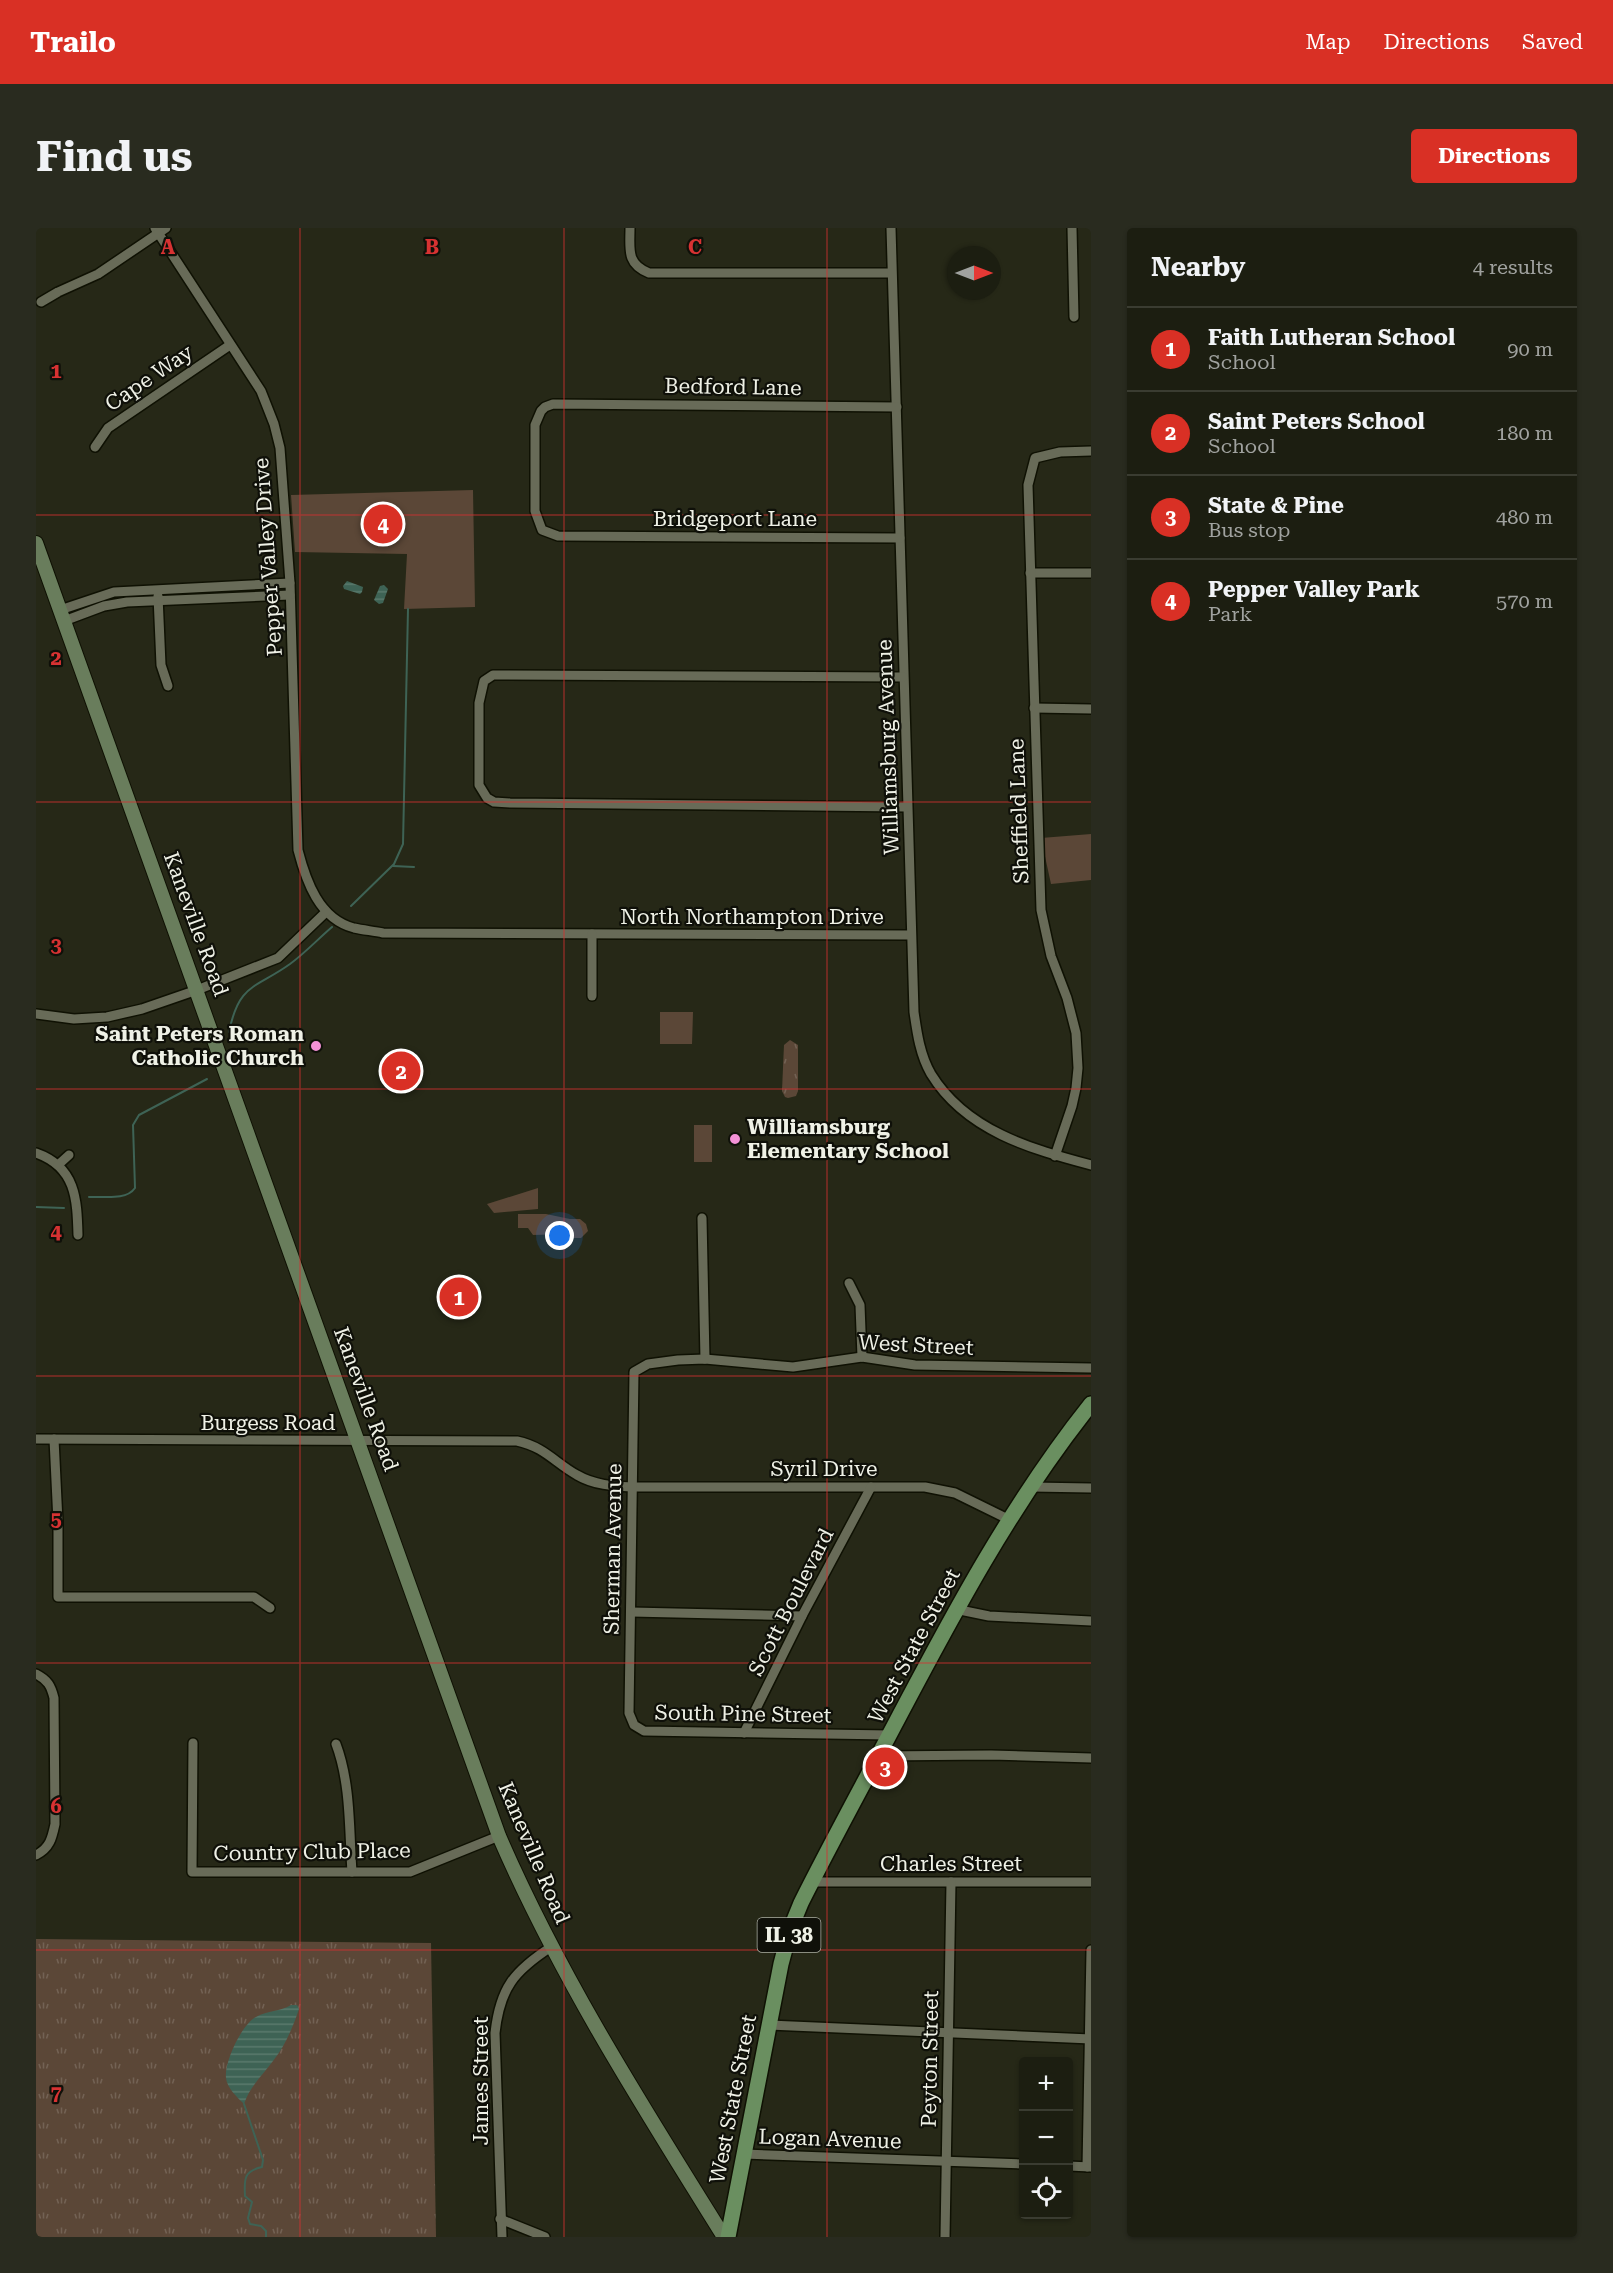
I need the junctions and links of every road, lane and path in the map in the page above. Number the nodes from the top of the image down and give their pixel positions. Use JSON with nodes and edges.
{"nodes":[{"id":1,"x":630,"y":228,"type":"edge"},
{"id":2,"x":891,"y":228,"type":"edge"},
{"id":3,"x":1072,"y":228,"type":"edge"},
{"id":4,"x":160,"y":230,"type":"edge"},
{"id":5,"x":891,"y":273,"type":"junction"},
{"id":6,"x":41,"y":302,"type":"dead end"},
{"id":7,"x":1074,"y":317,"type":"dead end"},
{"id":8,"x":230,"y":345,"type":"junction"},
{"id":9,"x":897,"y":407,"type":"junction"},
{"id":10,"x":95,"y":447,"type":"dead end"},
{"id":11,"x":1091,"y":451,"type":"edge"},
{"id":12,"x":570,"y":536,"type":"joint"},
{"id":13,"x":900,"y":537,"type":"junction"},
{"id":14,"x":36,"y":543,"type":"edge"},
{"id":15,"x":1030,"y":573,"type":"junction"},
{"id":16,"x":1091,"y":573,"type":"edge"},
{"id":17,"x":290,"y":583,"type":"junction"},
{"id":18,"x":158,"y":589,"type":"junction"},
{"id":19,"x":290,"y":595,"type":"junction"},
{"id":20,"x":158,"y":600,"type":"junction"},
{"id":21,"x":62,"y":616,"type":"junction"},
{"id":22,"x":903,"y":677,"type":"junction"},
{"id":23,"x":168,"y":686,"type":"dead end"},
{"id":24,"x":1035,"y":708,"type":"junction"},
{"id":25,"x":1091,"y":709,"type":"edge"},
{"id":26,"x":907,"y":807,"type":"junction"},
{"id":27,"x":326,"y":912,"type":"junction"},
{"id":28,"x":592,"y":934,"type":"junction"},
{"id":29,"x":911,"y":935,"type":"junction"},
{"id":30,"x":197,"y":990,"type":"junction"},
{"id":31,"x":592,"y":996,"type":"dead end"},
{"id":32,"x":36,"y":1014,"type":"edge"},
{"id":33,"x":36,"y":1153,"type":"edge"},
{"id":34,"x":69,"y":1155,"type":"dead end"},
{"id":35,"x":1055,"y":1156,"type":"junction"},
{"id":36,"x":58,"y":1166,"type":"junction"},
{"id":37,"x":1091,"y":1166,"type":"edge"},
{"id":38,"x":702,"y":1218,"type":"dead end"},
{"id":39,"x":78,"y":1235,"type":"dead end"},
{"id":40,"x":849,"y":1283,"type":"dead end"},
{"id":41,"x":862,"y":1357,"type":"junction"},
{"id":42,"x":705,"y":1359,"type":"junction"},
{"id":43,"x":1091,"y":1368,"type":"edge"},
{"id":44,"x":634,"y":1372,"type":"joint"},
{"id":45,"x":1091,"y":1404,"type":"edge"},
{"id":46,"x":36,"y":1439,"type":"edge"},
{"id":47,"x":54,"y":1439,"type":"junction"},
{"id":48,"x":359,"y":1441,"type":"junction"},
{"id":49,"x":632,"y":1487,"type":"junction"},
{"id":50,"x":871,"y":1487,"type":"junction"},
{"id":51,"x":1031,"y":1487,"type":"junction"},
{"id":52,"x":1091,"y":1488,"type":"edge"},
{"id":53,"x":1010,"y":1520,"type":"junction"},
{"id":54,"x":270,"y":1608,"type":"dead end"},
{"id":55,"x":955,"y":1610,"type":"junction"},
{"id":56,"x":631,"y":1612,"type":"junction"},
{"id":57,"x":802,"y":1616,"type":"junction"},
{"id":58,"x":1091,"y":1621,"type":"edge"},
{"id":59,"x":36,"y":1674,"type":"edge"},
{"id":60,"x":634,"y":1725,"type":"joint"},
{"id":61,"x":744,"y":1733,"type":"junction"},
{"id":62,"x":890,"y":1735,"type":"junction"},
{"id":63,"x":193,"y":1743,"type":"dead end"},
{"id":64,"x":336,"y":1744,"type":"dead end"},
{"id":65,"x":878,"y":1756,"type":"junction"},
{"id":66,"x":1091,"y":1758,"type":"edge"},
{"id":67,"x":499,"y":1836,"type":"junction"},
{"id":68,"x":36,"y":1855,"type":"edge"},
{"id":69,"x":352,"y":1872,"type":"junction"},
{"id":70,"x":811,"y":1882,"type":"junction"},
{"id":71,"x":951,"y":1882,"type":"junction"},
{"id":72,"x":1091,"y":1882,"type":"edge"},
{"id":73,"x":551,"y":1947,"type":"junction"},
{"id":74,"x":1091,"y":1950,"type":"edge"},
{"id":75,"x":769,"y":2025,"type":"junction"},
{"id":76,"x":949,"y":2034,"type":"junction"},
{"id":77,"x":1090,"y":2039,"type":"edge"},
{"id":78,"x":744,"y":2154,"type":"junction"},
{"id":79,"x":946,"y":2161,"type":"junction"},
{"id":80,"x":1019,"y":2164,"type":"edge"},
{"id":81,"x":1073,"y":2166,"type":"edge"},
{"id":82,"x":1089,"y":2167,"type":"edge"},
{"id":83,"x":500,"y":2219,"type":"junction"},
{"id":84,"x":502,"y":2237,"type":"edge"},
{"id":85,"x":545,"y":2237,"type":"edge"},
{"id":86,"x":726,"y":2237,"type":"edge"},
{"id":87,"x":945,"y":2237,"type":"edge"}],
"edges":[{"from":1,"to":5,"type":"street"},
{"from":2,"to":5,"type":"street","name":"Williamsburg Avenue"},
{"from":3,"to":7,"type":"street"},
{"from":4,"to":6,"type":"street"},
{"from":4,"to":8,"type":"street","name":"Pepper Valley Drive"},
{"from":5,"to":9,"type":"street","name":"Williamsburg Avenue"},
{"from":8,"to":10,"type":"street","name":"Cape Way"},
{"from":8,"to":17,"type":"street","name":"Pepper Valley Drive"},
{"from":9,"to":12,"type":"street","name":"Bedford Lane"},
{"from":9,"to":13,"type":"street","name":"Williamsburg Avenue"},
{"from":11,"to":15,"type":"street","name":"Sheffield Lane"},
{"from":12,"to":13,"type":"street","name":"Bridgeport Lane"},
{"from":13,"to":22,"type":"street","name":"Williamsburg Avenue"},
{"from":14,"to":21,"type":"main road","name":"Kaneville Road"},
{"from":15,"to":16,"type":"street"},
{"from":15,"to":24,"type":"street","name":"Sheffield Lane"},
{"from":17,"to":18,"type":"street"},
{"from":17,"to":19,"type":"street","name":"Pepper Valley Drive"},
{"from":18,"to":20,"type":"street"},
{"from":18,"to":21,"type":"street"},
{"from":19,"to":20,"type":"street"},
{"from":19,"to":27,"type":"street","name":"Pepper Valley Drive"},
{"from":20,"to":21,"type":"street"},
{"from":20,"to":23,"type":"street"},
{"from":21,"to":30,"type":"main road","name":"Kaneville Road"},
{"from":22,"to":26,"type":"street","name":"Williamsburg Avenue"},
{"from":22,"to":26,"type":"street"},
{"from":24,"to":25,"type":"street"},
{"from":24,"to":35,"type":"street","name":"Sheffield Lane"},
{"from":26,"to":29,"type":"street","name":"Williamsburg Avenue"},
{"from":27,"to":28,"type":"street","name":"North Northampton Drive"},
{"from":27,"to":30,"type":"street"},
{"from":28,"to":29,"type":"street","name":"North Northampton Drive"},
{"from":28,"to":31,"type":"street"},
{"from":29,"to":35,"type":"street","name":"Williamsburg Avenue"},
{"from":30,"to":32,"type":"street"},
{"from":30,"to":48,"type":"main road","name":"Kaneville Road"},
{"from":33,"to":36,"type":"street"},
{"from":34,"to":36,"type":"street"},
{"from":35,"to":37,"type":"street","name":"Williamsburg Avenue"},
{"from":36,"to":39,"type":"street"},
{"from":38,"to":42,"type":"street"},
{"from":40,"to":41,"type":"street"},
{"from":41,"to":42,"type":"street","name":"West Street"},
{"from":41,"to":43,"type":"street","name":"West Street"},
{"from":42,"to":44,"type":"street","name":"West Street"},
{"from":44,"to":49,"type":"street","name":"Sherman Avenue"},
{"from":45,"to":51,"type":"main road","name":"West State Street","number":"IL 38"},
{"from":46,"to":47,"type":"street","name":"Burgess Road"},
{"from":47,"to":48,"type":"street","name":"Burgess Road"},
{"from":47,"to":54,"type":"street"},
{"from":48,"to":49,"type":"street","name":"Burgess Road"},
{"from":48,"to":67,"type":"main road","name":"Kaneville Road"},
{"from":49,"to":50,"type":"street","name":"Syril Drive"},
{"from":49,"to":56,"type":"street","name":"Sherman Avenue"},
{"from":50,"to":53,"type":"street","name":"Syril Drive"},
{"from":50,"to":57,"type":"street","name":"Scott Boulevard"},
{"from":51,"to":52,"type":"street"},
{"from":51,"to":53,"type":"main road","name":"West State Street","number":"IL 38"},
{"from":53,"to":55,"type":"main road","name":"West State Street","number":"IL 38"},
{"from":55,"to":58,"type":"street"},
{"from":55,"to":62,"type":"main road","name":"West State Street","number":"IL 38"},
{"from":56,"to":57,"type":"street"},
{"from":56,"to":60,"type":"street","name":"Sherman Avenue"},
{"from":57,"to":61,"type":"street","name":"Scott Boulevard"},
{"from":59,"to":68,"type":"street"},
{"from":60,"to":61,"type":"street","name":"South Pine Street"},
{"from":61,"to":62,"type":"street","name":"South Pine Street"},
{"from":62,"to":65,"type":"main road","name":"West State Street","number":"IL 38"},
{"from":63,"to":69,"type":"street","name":"Country Club Place"},
{"from":64,"to":69,"type":"street"},
{"from":65,"to":66,"type":"street"},
{"from":65,"to":70,"type":"main road","name":"West State Street","number":"IL 38"},
{"from":67,"to":69,"type":"street","name":"Country Club Place"},
{"from":67,"to":73,"type":"main road","name":"Kaneville Road"},
{"from":70,"to":71,"type":"street","name":"Charles Street"},
{"from":70,"to":75,"type":"main road","name":"West State Street","number":"IL 38"},
{"from":71,"to":72,"type":"street","name":"Charles Street"},
{"from":71,"to":76,"type":"street","name":"Peyton Street"},
{"from":73,"to":83,"type":"street","name":"James Street"},
{"from":73,"to":86,"type":"main road","name":"Kaneville Road"},
{"from":74,"to":77,"type":"street"},
{"from":75,"to":76,"type":"street"},
{"from":75,"to":78,"type":"main road","name":"West State Street","number":"IL 38"},
{"from":76,"to":77,"type":"street"},
{"from":76,"to":79,"type":"street","name":"Peyton Street"},
{"from":77,"to":82,"type":"street"},
{"from":78,"to":79,"type":"street","name":"Logan Avenue"},
{"from":78,"to":86,"type":"main road","name":"West State Street","number":"IL 38"},
{"from":79,"to":80,"type":"street","name":"Logan Avenue"},
{"from":79,"to":87,"type":"street","name":"Peyton Street"},
{"from":81,"to":82,"type":"street"},
{"from":83,"to":84,"type":"street","name":"James Street"},
{"from":83,"to":85,"type":"street"}]}
